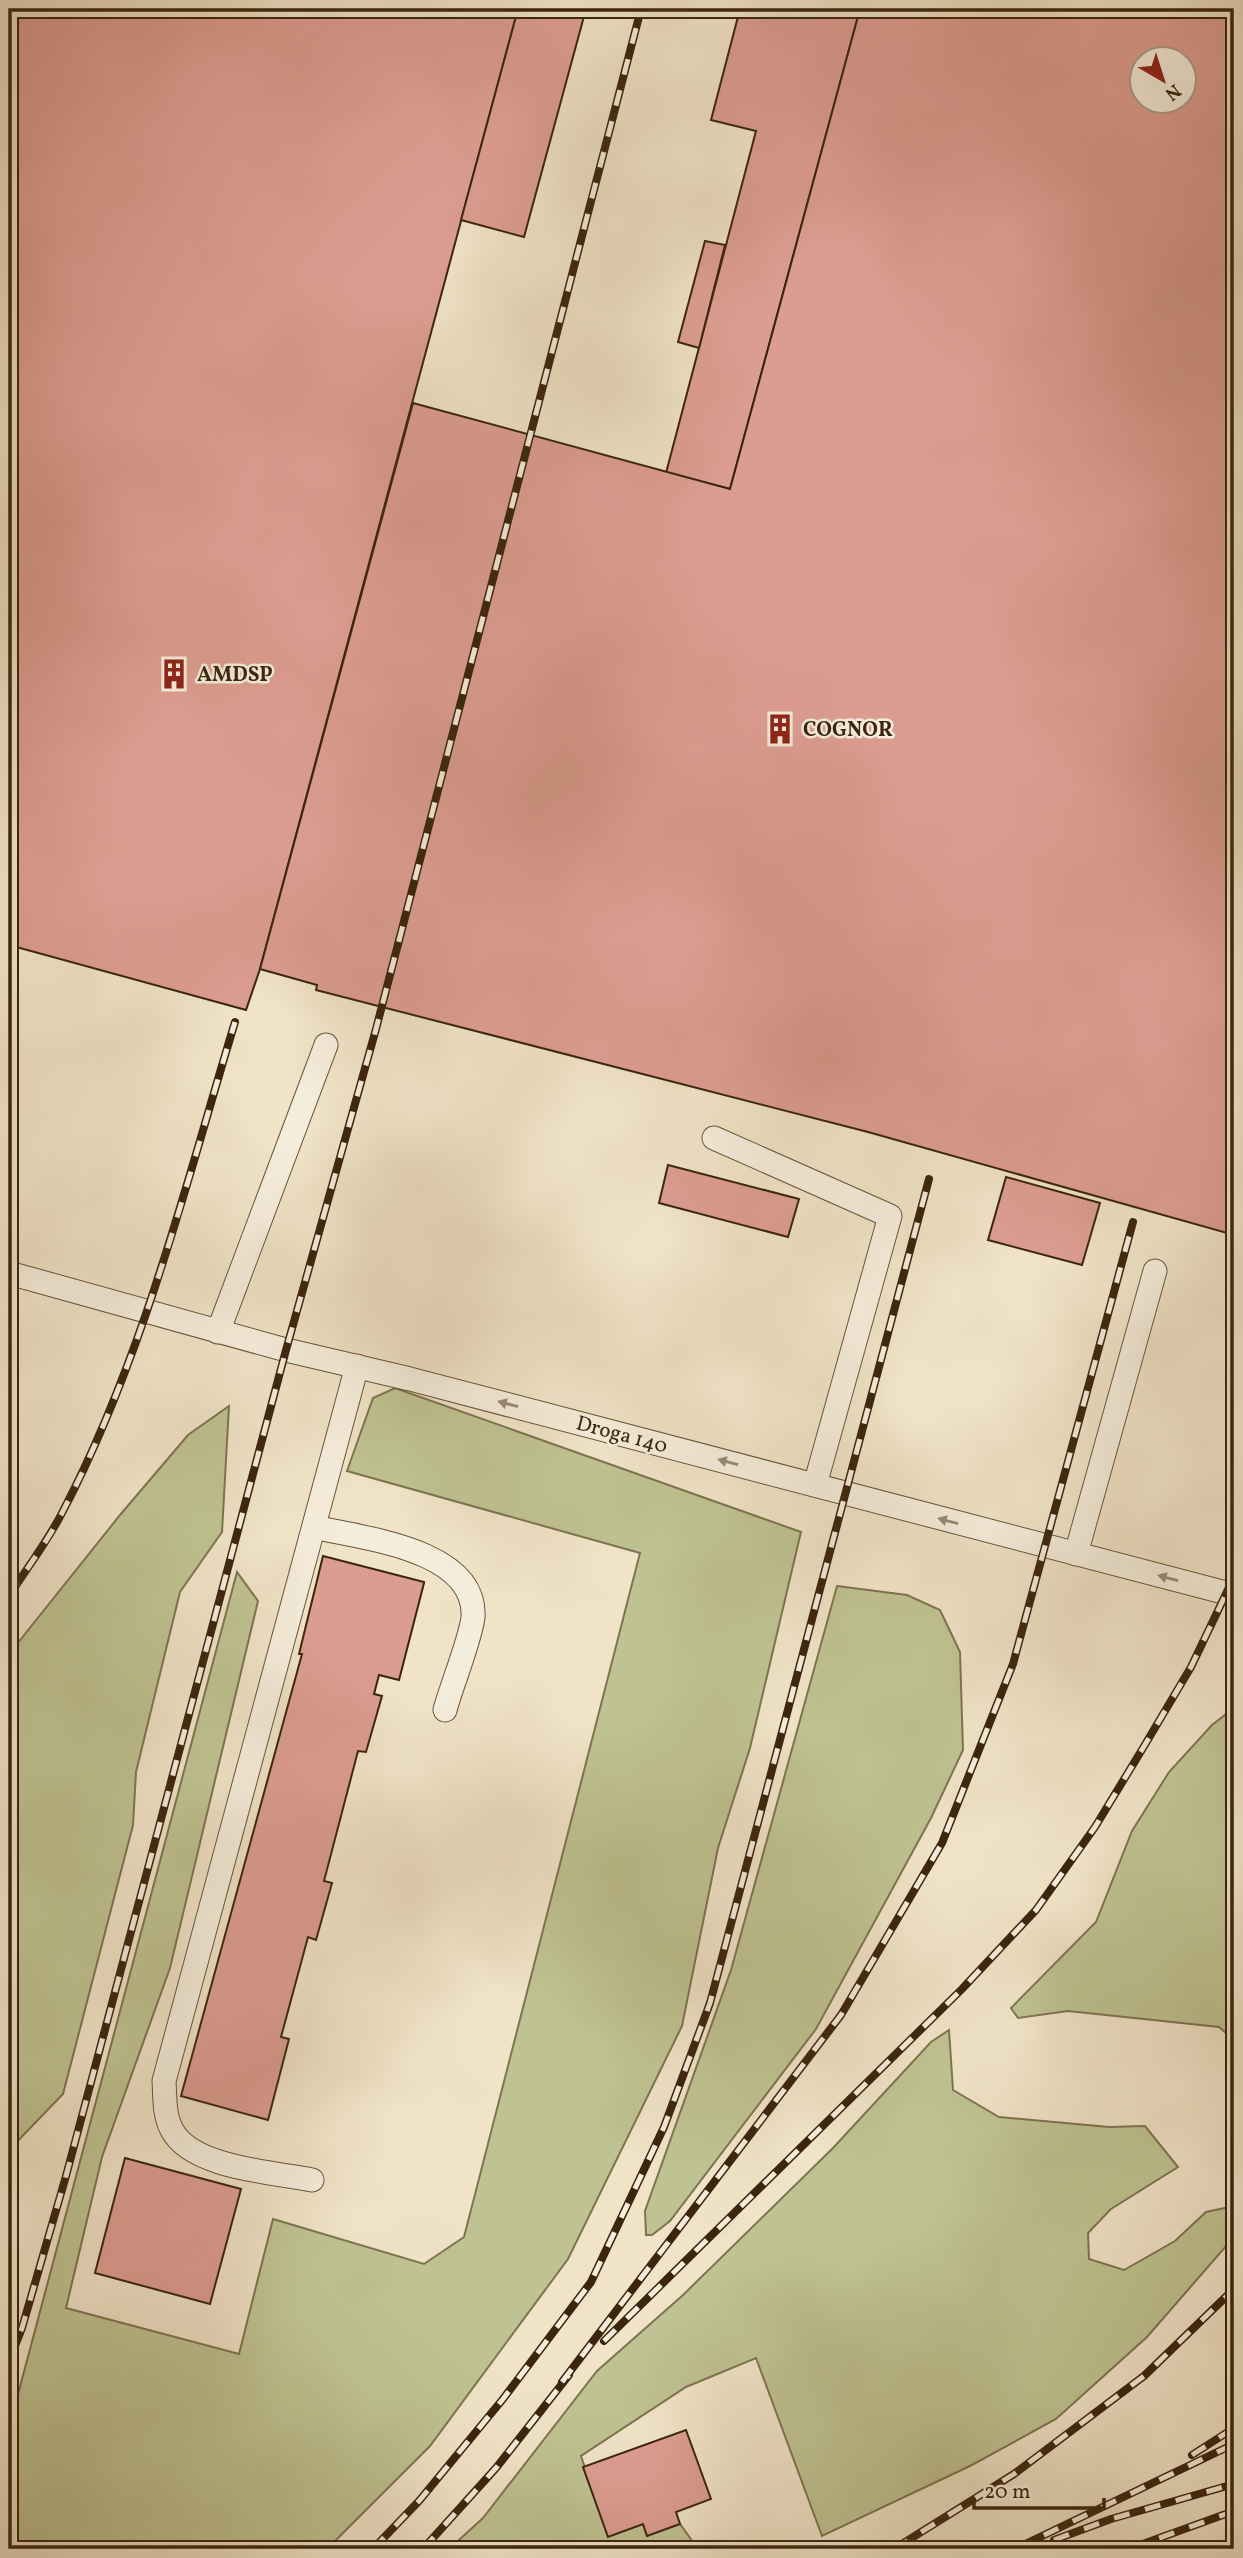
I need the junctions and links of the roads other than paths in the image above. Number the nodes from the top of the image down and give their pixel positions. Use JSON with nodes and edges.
{"nodes":[{"id":1,"x":326,"y":1045,"type":"dead end"},
{"id":2,"x":713,"y":1138,"type":"dead end"},
{"id":3,"x":1155,"y":1271,"type":"dead end"},
{"id":4,"x":9,"y":1273,"type":"edge"},
{"id":5,"x":218,"y":1332,"type":"junction"},
{"id":6,"x":357,"y":1366,"type":"junction"},
{"id":7,"x":815,"y":1485,"type":"junction"},
{"id":8,"x":314,"y":1527,"type":"junction"},
{"id":9,"x":1076,"y":1554,"type":"junction"},
{"id":10,"x":1234,"y":1595,"type":"edge"},
{"id":11,"x":444,"y":1710,"type":"dead end"},
{"id":12,"x":312,"y":2180,"type":"dead end"}],
"edges":[{"from":1,"to":5,"type":"lane"},
{"from":2,"to":7,"type":"lane"},
{"from":3,"to":9,"type":"lane"},
{"from":4,"to":5,"type":"lane","name":"Droga 140"},
{"from":5,"to":6,"type":"lane","name":"Droga 140"},
{"from":7,"to":6,"type":"lane","name":"Droga 140","one_way":true},
{"from":6,"to":8,"type":"lane"},
{"from":9,"to":7,"type":"lane","name":"Droga 140","one_way":true},
{"from":8,"to":11,"type":"lane"},
{"from":8,"to":12,"type":"lane"},
{"from":10,"to":9,"type":"lane","name":"Droga 140","one_way":true}]}
